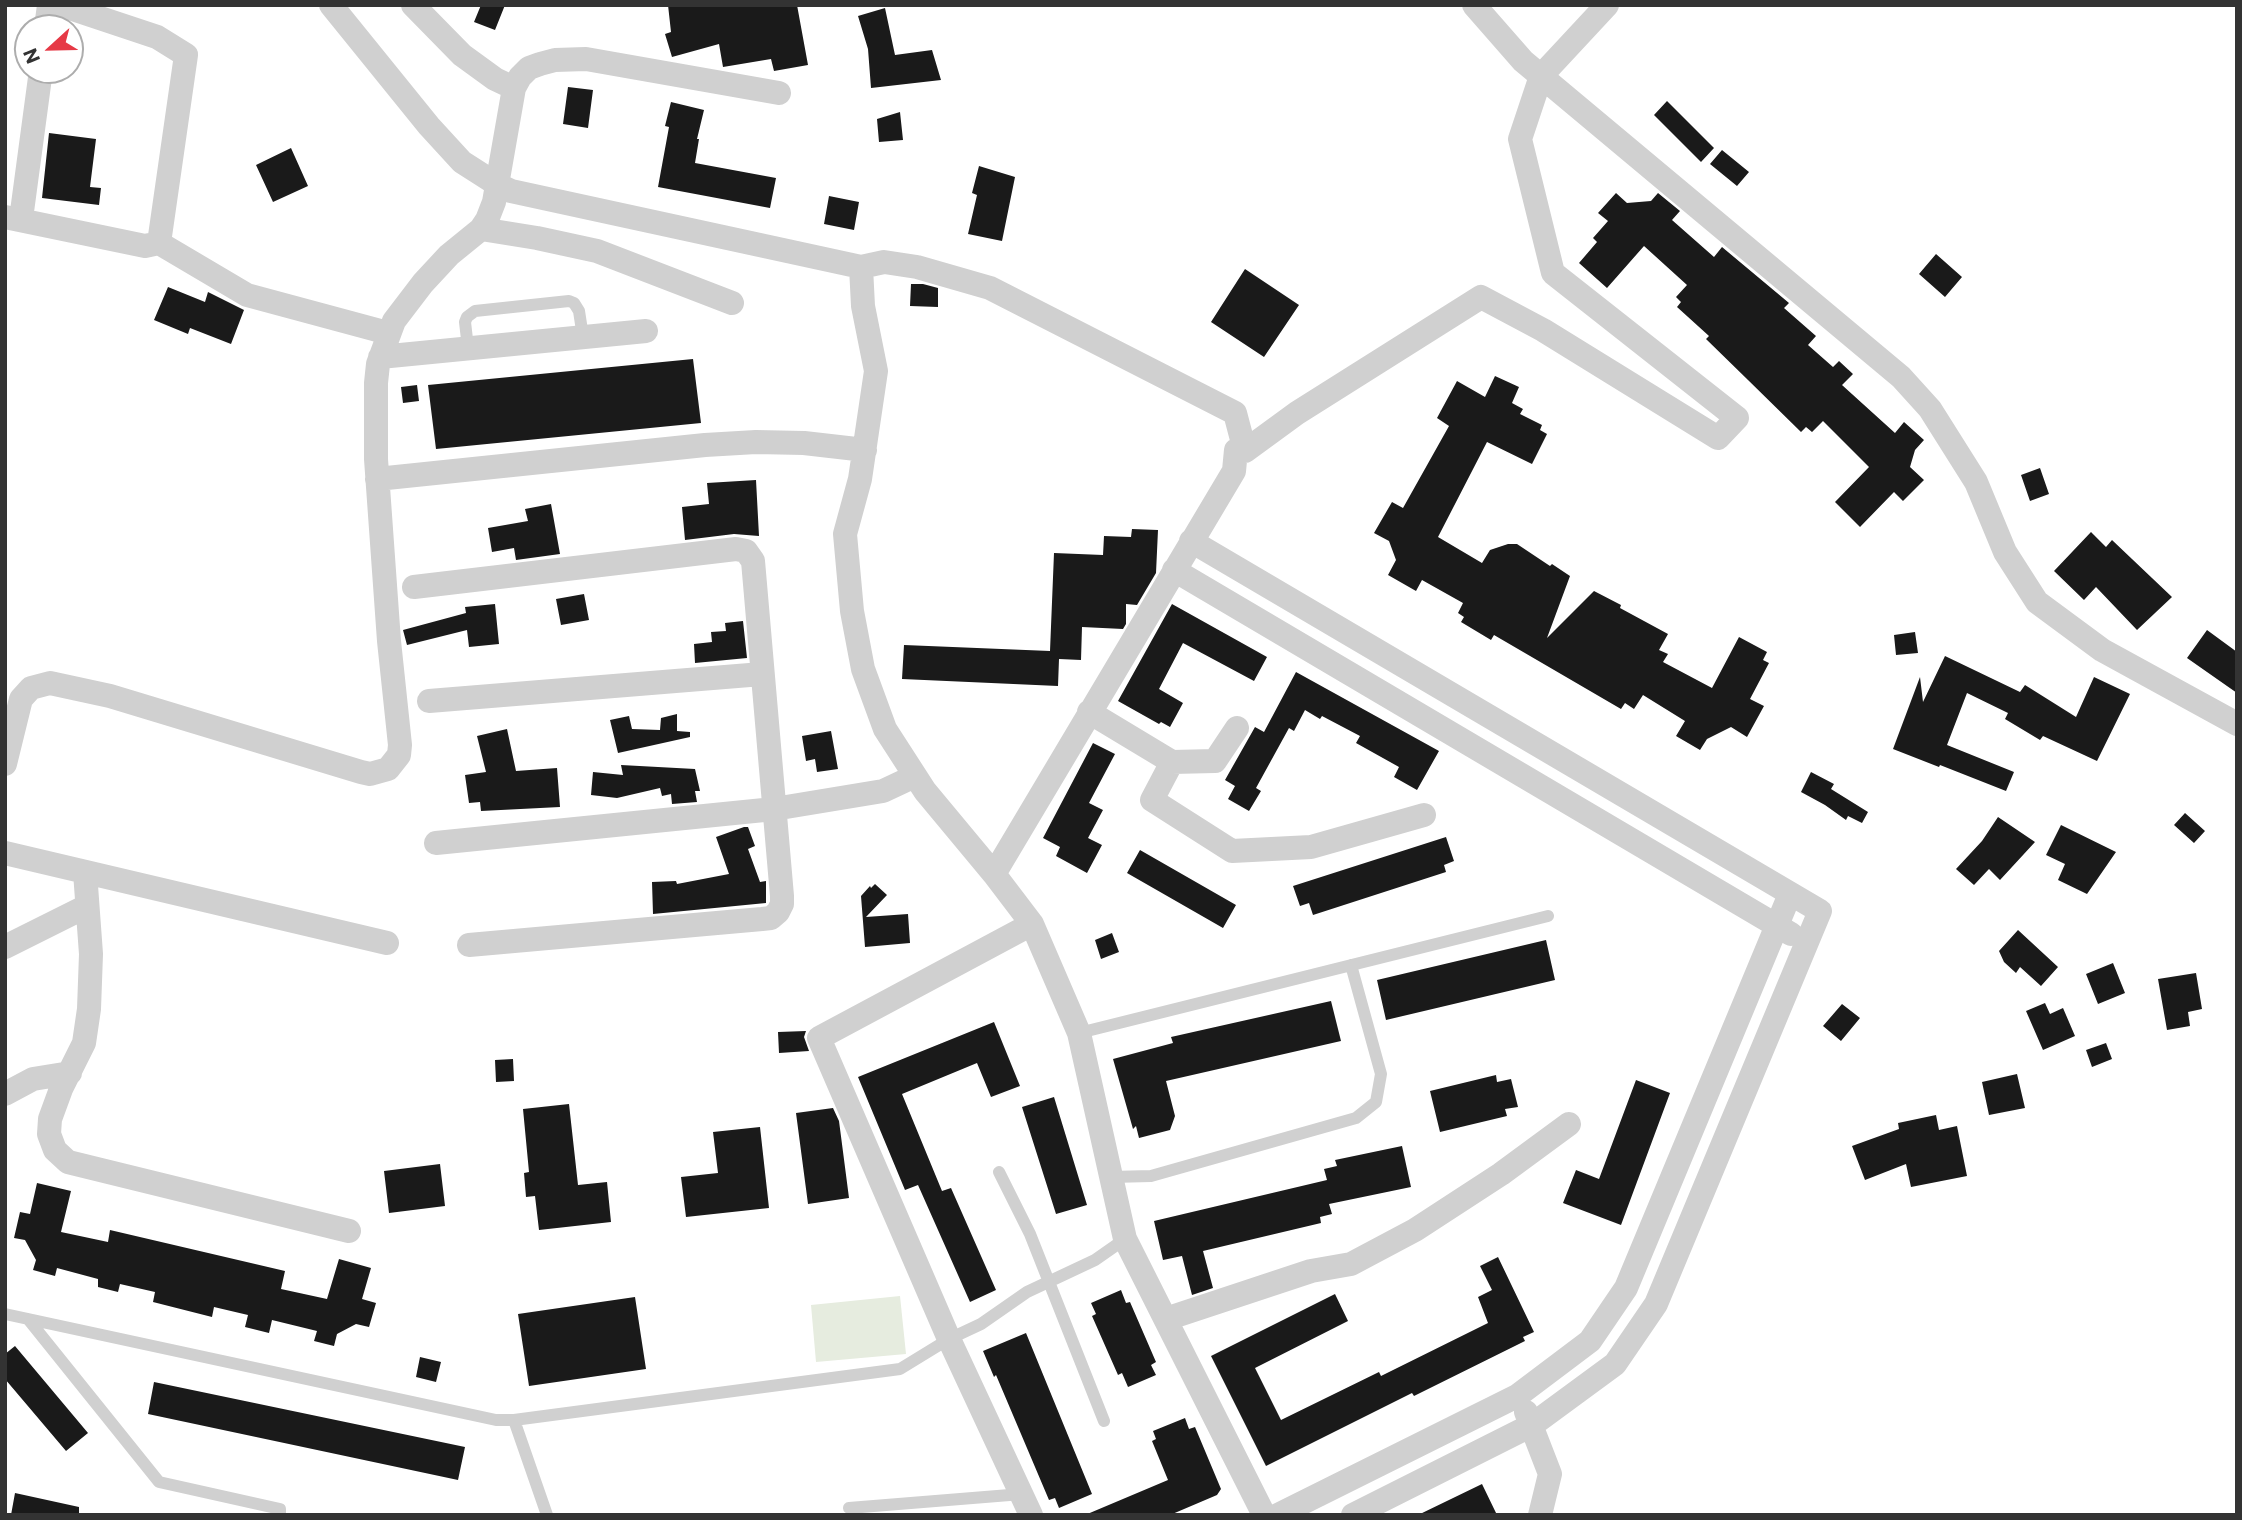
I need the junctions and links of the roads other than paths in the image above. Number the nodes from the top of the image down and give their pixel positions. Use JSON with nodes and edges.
{"nodes":[{"id":1,"x":61,"y":5,"type":"edge"},
{"id":2,"x":331,"y":5,"type":"edge"},
{"id":3,"x":413,"y":5,"type":"edge"},
{"id":4,"x":1474,"y":5,"type":"edge"},
{"id":5,"x":1606,"y":5,"type":"edge"},
{"id":6,"x":1541,"y":76,"type":"junction"},
{"id":7,"x":38,"y":84,"type":"edge"},
{"id":8,"x":514,"y":88,"type":"junction"},
{"id":9,"x":779,"y":93,"type":"dead end"},
{"id":10,"x":498,"y":185,"type":"junction"},
{"id":11,"x":13,"y":218,"type":"edge"},
{"id":12,"x":481,"y":229,"type":"junction"},
{"id":13,"x":159,"y":243,"type":"junction"},
{"id":14,"x":861,"y":267,"type":"junction"},
{"id":15,"x":732,"y":303,"type":"dead end"},
{"id":16,"x":646,"y":331,"type":"dead end"},
{"id":17,"x":583,"y":337,"type":"junction"},
{"id":18,"x":384,"y":345,"type":"junction"},
{"id":19,"x":468,"y":348,"type":"junction"},
{"id":20,"x":864,"y":450,"type":"junction"},
{"id":21,"x":1245,"y":451,"type":"junction"},
{"id":22,"x":377,"y":479,"type":"junction"},
{"id":23,"x":1191,"y":541,"type":"junction"},
{"id":24,"x":1174,"y":570,"type":"junction"},
{"id":25,"x":414,"y":587,"type":"dead end"},
{"id":26,"x":762,"y":674,"type":"junction"},
{"id":27,"x":429,"y":701,"type":"dead end"},
{"id":28,"x":1089,"y":712,"type":"junction"},
{"id":29,"x":2237,"y":724,"type":"edge"},
{"id":30,"x":1237,"y":728,"type":"dead end"},
{"id":31,"x":1172,"y":762,"type":"junction"},
{"id":32,"x":5,"y":764,"type":"edge"},
{"id":33,"x":915,"y":776,"type":"junction"},
{"id":34,"x":774,"y":809,"type":"junction"},
{"id":35,"x":1424,"y":815,"type":"dead end"},
{"id":36,"x":436,"y":843,"type":"dead end"},
{"id":37,"x":5,"y":853,"type":"edge"},
{"id":38,"x":85,"y":872,"type":"junction"},
{"id":39,"x":994,"y":874,"type":"junction"},
{"id":40,"x":1790,"y":894,"type":"junction"},
{"id":41,"x":87,"y":906,"type":"junction"},
{"id":42,"x":1548,"y":916,"type":"dead end"},
{"id":43,"x":1032,"y":924,"type":"junction"},
{"id":44,"x":1777,"y":925,"type":"junction"},
{"id":45,"x":387,"y":943,"type":"dead end"},
{"id":46,"x":1806,"y":943,"type":"junction"},
{"id":47,"x":469,"y":945,"type":"dead end"},
{"id":48,"x":5,"y":947,"type":"edge"},
{"id":49,"x":1351,"y":965,"type":"junction"},
{"id":50,"x":1079,"y":1033,"type":"junction"},
{"id":51,"x":70,"y":1073,"type":"junction"},
{"id":52,"x":5,"y":1094,"type":"edge"},
{"id":53,"x":1569,"y":1124,"type":"dead end"},
{"id":54,"x":999,"y":1172,"type":"dead end"},
{"id":55,"x":1111,"y":1177,"type":"junction"},
{"id":56,"x":349,"y":1231,"type":"dead end"},
{"id":57,"x":1125,"y":1239,"type":"junction"},
{"id":58,"x":1050,"y":1281,"type":"junction"},
{"id":59,"x":5,"y":1314,"type":"edge"},
{"id":60,"x":28,"y":1319,"type":"junction"},
{"id":61,"x":1166,"y":1319,"type":"junction"},
{"id":62,"x":949,"y":1339,"type":"junction"},
{"id":63,"x":1517,"y":1396,"type":"junction"},
{"id":64,"x":514,"y":1420,"type":"junction"},
{"id":65,"x":1104,"y":1421,"type":"dead end"},
{"id":66,"x":1532,"y":1424,"type":"junction"},
{"id":67,"x":1026,"y":1505,"type":"edge"},
{"id":68,"x":849,"y":1508,"type":"dead end"},
{"id":69,"x":280,"y":1515,"type":"edge"},
{"id":70,"x":547,"y":1515,"type":"edge"},
{"id":71,"x":1264,"y":1515,"type":"edge"},
{"id":72,"x":1278,"y":1515,"type":"edge"},
{"id":73,"x":1353,"y":1515,"type":"edge"},
{"id":74,"x":1539,"y":1515,"type":"edge"}],
"edges":[{"from":1,"to":13,"type":"street"},
{"from":2,"to":10,"type":"street"},
{"from":3,"to":8,"type":"street"},
{"from":4,"to":6,"type":"street"},
{"from":5,"to":6,"type":"street"},
{"from":6,"to":21,"type":"street"},
{"from":6,"to":29,"type":"street"},
{"from":7,"to":11,"type":"street"},
{"from":8,"to":9,"type":"street"},
{"from":8,"to":10,"type":"street"},
{"from":10,"to":12,"type":"street"},
{"from":10,"to":14,"type":"street"},
{"from":11,"to":13,"type":"street"},
{"from":12,"to":15,"type":"street"},
{"from":12,"to":18,"type":"street"},
{"from":13,"to":18,"type":"street"},
{"from":14,"to":20,"type":"street"},
{"from":14,"to":21,"type":"street"},
{"from":16,"to":17,"type":"street"},
{"from":17,"to":19,"type":"street"},
{"from":17,"to":19,"type":"lane"},
{"from":18,"to":19,"type":"street"},
{"from":18,"to":22,"type":"street"},
{"from":20,"to":22,"type":"street"},
{"from":20,"to":33,"type":"street"},
{"from":21,"to":23,"type":"street"},
{"from":22,"to":32,"type":"street"},
{"from":23,"to":24,"type":"street"},
{"from":23,"to":40,"type":"street"},
{"from":24,"to":28,"type":"street"},
{"from":24,"to":44,"type":"street"},
{"from":25,"to":26,"type":"street"},
{"from":26,"to":27,"type":"street"},
{"from":26,"to":34,"type":"street"},
{"from":28,"to":31,"type":"street"},
{"from":28,"to":39,"type":"street"},
{"from":30,"to":31,"type":"street"},
{"from":31,"to":35,"type":"street"},
{"from":33,"to":34,"type":"street"},
{"from":33,"to":39,"type":"street"},
{"from":34,"to":36,"type":"street"},
{"from":34,"to":47,"type":"street"},
{"from":37,"to":38,"type":"street"},
{"from":38,"to":41,"type":"street"},
{"from":38,"to":45,"type":"street"},
{"from":39,"to":43,"type":"street"},
{"from":40,"to":44,"type":"street"},
{"from":40,"to":46,"type":"street"},
{"from":41,"to":48,"type":"street"},
{"from":41,"to":51,"type":"street"},
{"from":42,"to":49,"type":"lane"},
{"from":43,"to":50,"type":"street"},
{"from":43,"to":62,"type":"street"},
{"from":44,"to":46,"type":"street"},
{"from":44,"to":63,"type":"street"},
{"from":46,"to":66,"type":"street"},
{"from":49,"to":50,"type":"lane"},
{"from":49,"to":55,"type":"lane"},
{"from":50,"to":55,"type":"street"},
{"from":51,"to":52,"type":"street"},
{"from":51,"to":56,"type":"street"},
{"from":53,"to":61,"type":"street"},
{"from":54,"to":58,"type":"lane"},
{"from":55,"to":57,"type":"street"},
{"from":57,"to":58,"type":"lane"},
{"from":57,"to":61,"type":"street"},
{"from":58,"to":62,"type":"lane"},
{"from":58,"to":65,"type":"lane"},
{"from":59,"to":60,"type":"lane"},
{"from":60,"to":64,"type":"lane"},
{"from":60,"to":69,"type":"lane"},
{"from":61,"to":71,"type":"street"},
{"from":62,"to":64,"type":"lane"},
{"from":62,"to":67,"type":"street"},
{"from":63,"to":66,"type":"street"},
{"from":63,"to":72,"type":"street"},
{"from":64,"to":70,"type":"lane"},
{"from":66,"to":73,"type":"street"},
{"from":66,"to":74,"type":"street"},
{"from":67,"to":68,"type":"lane"}]}
